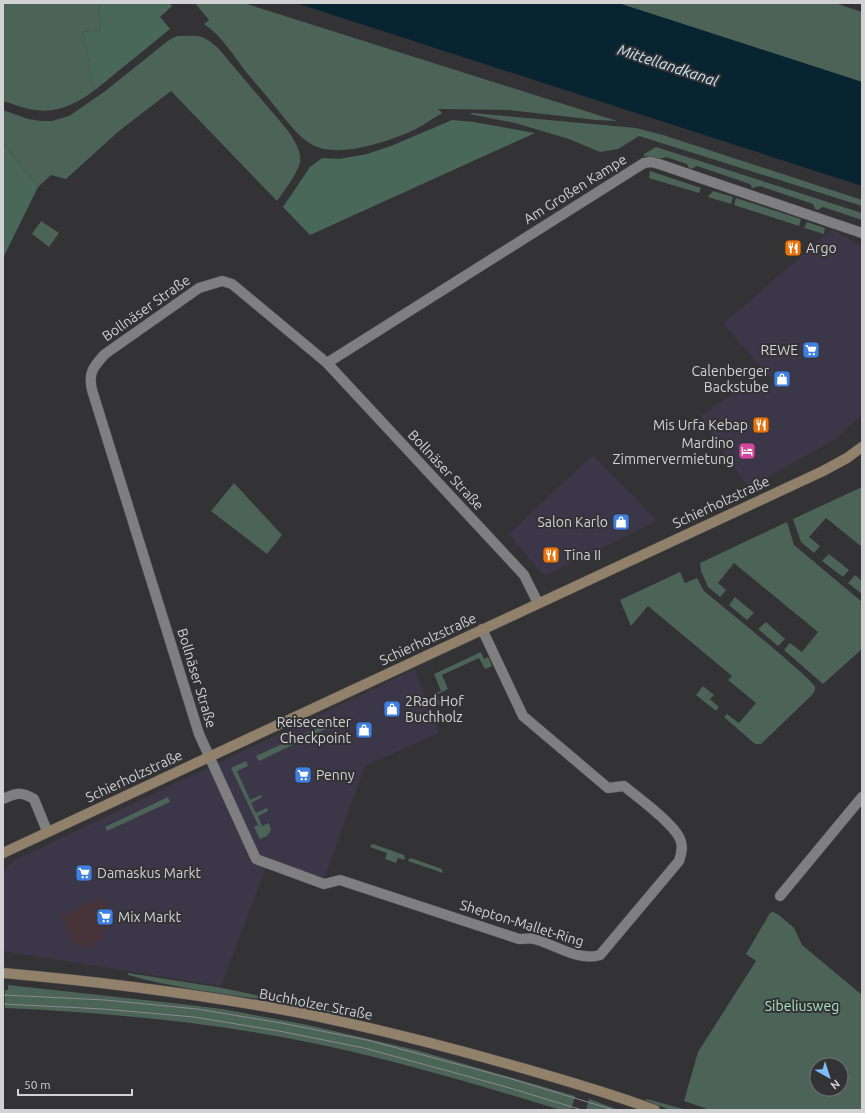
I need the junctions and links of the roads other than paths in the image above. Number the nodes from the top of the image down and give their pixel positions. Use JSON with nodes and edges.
{"nodes":[{"id":1,"x":862,"y":233,"type":"edge"},
{"id":2,"x":327,"y":362,"type":"junction"},
{"id":3,"x":862,"y":447,"type":"edge"},
{"id":4,"x":538,"y":603,"type":"junction"},
{"id":5,"x":482,"y":629,"type":"junction"},
{"id":6,"x":209,"y":756,"type":"junction"},
{"id":7,"x":862,"y":797,"type":"edge"},
{"id":8,"x":3,"y":799,"type":"edge"},
{"id":9,"x":47,"y":831,"type":"junction"},
{"id":10,"x":3,"y":853,"type":"edge"},
{"id":11,"x":780,"y":896,"type":"dead end"},
{"id":12,"x":3,"y":973,"type":"edge"},
{"id":13,"x":617,"y":1096,"type":"junction"},
{"id":14,"x":637,"y":1110,"type":"edge"},
{"id":15,"x":655,"y":1110,"type":"edge"}],
"edges":[{"from":1,"to":2,"type":"street","name":"Am Großen Kampe"},
{"from":2,"to":4,"type":"street","name":"Bollnäser Straße"},
{"from":2,"to":6,"type":"street","name":"Bollnäser Straße"},
{"from":3,"to":4,"type":"street","name":"Schierholzstraße"},
{"from":4,"to":5,"type":"street","name":"Schierholzstraße"},
{"from":5,"to":6,"type":"street","name":"Schierholzstraße"},
{"from":5,"to":6,"type":"street","name":"Shepton-Mallet-Ring"},
{"from":6,"to":9,"type":"street","name":"Schierholzstraße"},
{"from":7,"to":11,"type":"street"},
{"from":8,"to":9,"type":"street"},
{"from":9,"to":10,"type":"street","name":"Schierholzstraße"},
{"from":12,"to":13,"type":"street","name":"Buchholzer Straße"},
{"from":13,"to":14,"type":"street","name":"Buchholzer Straße"},
{"from":13,"to":15,"type":"street","name":"Buchholzer Straße"}]}
